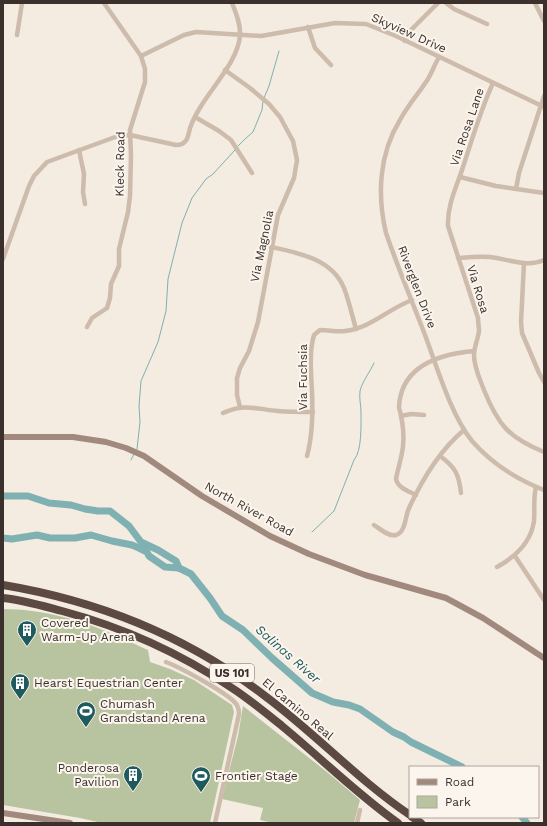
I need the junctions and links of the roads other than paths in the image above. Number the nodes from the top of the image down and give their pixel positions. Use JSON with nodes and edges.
{"nodes":[{"id":1,"x":22,"y":3,"type":"edge"},
{"id":2,"x":104,"y":3,"type":"edge"},
{"id":3,"x":232,"y":3,"type":"edge"},
{"id":4,"x":437,"y":3,"type":"edge"},
{"id":5,"x":446,"y":3,"type":"edge"},
{"id":6,"x":535,"y":3,"type":"edge"},
{"id":7,"x":544,"y":22,"type":"edge"},
{"id":8,"x":487,"y":24,"type":"dead end"},
{"id":9,"x":308,"y":27,"type":"junction"},
{"id":10,"x":17,"y":35,"type":"dead end"},
{"id":11,"x":240,"y":35,"type":"junction"},
{"id":12,"x":405,"y":41,"type":"junction"},
{"id":13,"x":141,"y":56,"type":"junction"},
{"id":14,"x":439,"y":57,"type":"junction"},
{"id":15,"x":331,"y":65,"type":"dead end"},
{"id":16,"x":225,"y":70,"type":"junction"},
{"id":17,"x":493,"y":83,"type":"junction"},
{"id":18,"x":544,"y":96,"type":"edge"},
{"id":19,"x":542,"y":106,"type":"edge"},
{"id":20,"x":195,"y":117,"type":"junction"},
{"id":21,"x":130,"y":135,"type":"junction"},
{"id":22,"x":79,"y":150,"type":"junction"},
{"id":23,"x":252,"y":173,"type":"dead end"},
{"id":24,"x":460,"y":177,"type":"junction"},
{"id":25,"x":516,"y":189,"type":"junction"},
{"id":26,"x":544,"y":193,"type":"edge"},
{"id":27,"x":85,"y":204,"type":"dead end"},
{"id":28,"x":272,"y":247,"type":"junction"},
{"id":29,"x":3,"y":258,"type":"edge"},
{"id":30,"x":458,"y":258,"type":"junction"},
{"id":31,"x":544,"y":260,"type":"edge"},
{"id":32,"x":524,"y":263,"type":"junction"},
{"id":33,"x":412,"y":300,"type":"junction"},
{"id":34,"x":87,"y":327,"type":"dead end"},
{"id":35,"x":356,"y":329,"type":"junction"},
{"id":36,"x":474,"y":351,"type":"junction"},
{"id":37,"x":434,"y":359,"type":"junction"},
{"id":38,"x":544,"y":382,"type":"edge"},
{"id":39,"x":240,"y":407,"type":"junction"},
{"id":40,"x":313,"y":412,"type":"junction"},
{"id":41,"x":223,"y":413,"type":"dead end"},
{"id":42,"x":424,"y":415,"type":"dead end"},
{"id":43,"x":401,"y":416,"type":"junction"},
{"id":44,"x":464,"y":430,"type":"junction"},
{"id":45,"x":3,"y":437,"type":"edge"},
{"id":46,"x":544,"y":452,"type":"edge"},
{"id":47,"x":307,"y":456,"type":"dead end"},
{"id":48,"x":440,"y":456,"type":"junction"},
{"id":49,"x":536,"y":487,"type":"junction"},
{"id":50,"x":544,"y":490,"type":"edge"},
{"id":51,"x":461,"y":493,"type":"dead end"},
{"id":52,"x":416,"y":495,"type":"junction"},
{"id":53,"x":374,"y":525,"type":"dead end"},
{"id":54,"x":515,"y":556,"type":"junction"},
{"id":55,"x":497,"y":567,"type":"dead end"},
{"id":56,"x":3,"y":584,"type":"edge"},
{"id":57,"x":3,"y":598,"type":"edge"},
{"id":58,"x":544,"y":599,"type":"edge"},
{"id":59,"x":544,"y":658,"type":"edge"},
{"id":60,"x":166,"y":662,"type":"dead end"},
{"id":61,"x":342,"y":778,"type":"junction"},
{"id":62,"x":360,"y":810,"type":"dead end"},
{"id":63,"x":3,"y":813,"type":"edge"},
{"id":64,"x":409,"y":814,"type":"edge"},
{"id":65,"x":70,"y":823,"type":"edge"},
{"id":66,"x":215,"y":823,"type":"edge"},
{"id":67,"x":357,"y":823,"type":"edge"},
{"id":68,"x":391,"y":823,"type":"edge"},
{"id":69,"x":398,"y":823,"type":"edge"}],
"edges":[{"from":1,"to":10,"type":"street"},
{"from":2,"to":13,"type":"street","name":"Kleck Road"},
{"from":3,"to":11,"type":"street"},
{"from":4,"to":12,"type":"street"},
{"from":5,"to":8,"type":"street"},
{"from":6,"to":7,"type":"street"},
{"from":9,"to":11,"type":"street","name":"Skyview Drive"},
{"from":9,"to":12,"type":"street","name":"Skyview Drive"},
{"from":9,"to":15,"type":"street"},
{"from":11,"to":13,"type":"street","name":"Skyview Drive"},
{"from":11,"to":16,"type":"street"},
{"from":12,"to":14,"type":"street","name":"Skyview Drive"},
{"from":13,"to":21,"type":"street","name":"Kleck Road"},
{"from":14,"to":17,"type":"street","name":"Skyview Drive"},
{"from":14,"to":33,"type":"street","name":"Riverglen Drive"},
{"from":16,"to":20,"type":"street"},
{"from":16,"to":28,"type":"street","name":"Via Magnolia"},
{"from":17,"to":19,"type":"street","name":"Skyview Drive"},
{"from":17,"to":24,"type":"street","name":"Via Rosa Lane"},
{"from":18,"to":19,"type":"street"},
{"from":19,"to":25,"type":"street"},
{"from":20,"to":21,"type":"street"},
{"from":20,"to":23,"type":"street"},
{"from":21,"to":22,"type":"street"},
{"from":21,"to":34,"type":"street","name":"Kleck Road"},
{"from":22,"to":27,"type":"street"},
{"from":22,"to":29,"type":"street"},
{"from":24,"to":25,"type":"street"},
{"from":24,"to":30,"type":"street","name":"Via Rosa"},
{"from":25,"to":26,"type":"street"},
{"from":28,"to":35,"type":"street"},
{"from":28,"to":39,"type":"street","name":"Via Magnolia"},
{"from":30,"to":32,"type":"street"},
{"from":30,"to":36,"type":"street","name":"Via Rosa"},
{"from":31,"to":32,"type":"street"},
{"from":32,"to":38,"type":"street"},
{"from":33,"to":35,"type":"street","name":"Via Fuchsia"},
{"from":33,"to":37,"type":"street","name":"Riverglen Drive"},
{"from":35,"to":40,"type":"street","name":"Via Fuchsia"},
{"from":36,"to":37,"type":"street"},
{"from":36,"to":46,"type":"street","name":"Via Rosa"},
{"from":37,"to":43,"type":"street"},
{"from":37,"to":44,"type":"street","name":"Riverglen Drive"},
{"from":39,"to":40,"type":"street"},
{"from":39,"to":41,"type":"street"},
{"from":40,"to":47,"type":"street","name":"Via Fuchsia"},
{"from":42,"to":43,"type":"street"},
{"from":43,"to":52,"type":"street"},
{"from":44,"to":48,"type":"street"},
{"from":44,"to":49,"type":"street","name":"Riverglen Drive"},
{"from":45,"to":59,"type":"main road","name":"North River Road"},
{"from":48,"to":51,"type":"street"},
{"from":48,"to":52,"type":"street"},
{"from":49,"to":50,"type":"street","name":"Riverglen Drive"},
{"from":49,"to":54,"type":"street"},
{"from":52,"to":53,"type":"street"},
{"from":54,"to":55,"type":"street"},
{"from":54,"to":58,"type":"street"},
{"from":56,"to":64,"type":"highway","name":"El Camino Real","number":"US 101"},
{"from":57,"to":61,"type":"highway","name":"El Camino Real","number":"US 101"},
{"from":60,"to":66,"type":"street"},
{"from":61,"to":68,"type":"highway"},
{"from":61,"to":69,"type":"highway","name":"El Camino Real","number":"US 101"},
{"from":62,"to":67,"type":"street"},
{"from":63,"to":65,"type":"main road"}]}
